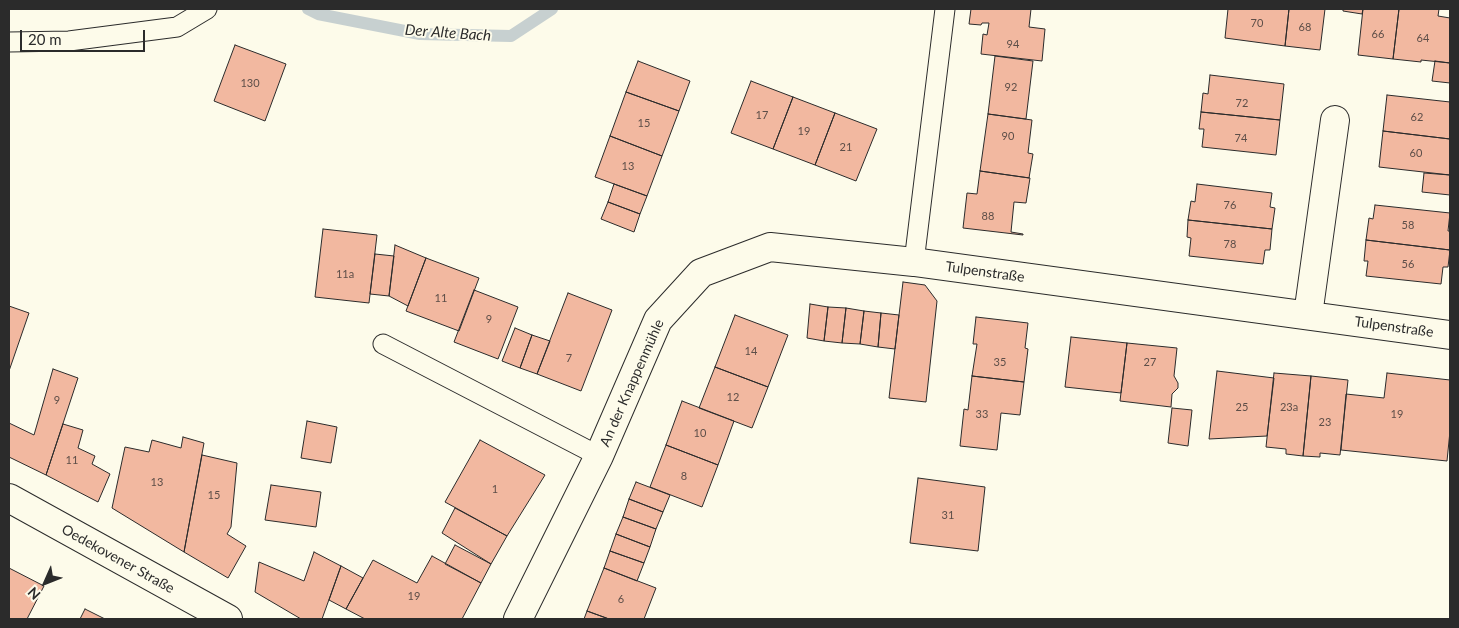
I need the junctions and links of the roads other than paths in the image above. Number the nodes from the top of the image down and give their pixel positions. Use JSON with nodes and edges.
{"nodes":[{"id":1,"x":207,"y":9,"type":"edge"},
{"id":2,"x":945,"y":9,"type":"edge"},
{"id":3,"x":9,"y":42,"type":"edge"},
{"id":4,"x":1335,"y":120,"type":"dead end"},
{"id":5,"x":914,"y":262,"type":"junction"},
{"id":6,"x":1308,"y":315,"type":"junction"},
{"id":7,"x":1450,"y":335,"type":"edge"},
{"id":8,"x":383,"y":344,"type":"dead end"},
{"id":9,"x":599,"y":456,"type":"junction"},
{"id":10,"x":9,"y":498,"type":"edge"},
{"id":11,"x":228,"y":619,"type":"edge"},
{"id":12,"x":518,"y":619,"type":"edge"}],
"edges":[{"from":1,"to":3,"type":"lane"},
{"from":2,"to":5,"type":"lane"},
{"from":4,"to":6,"type":"street"},
{"from":5,"to":6,"type":"street","name":"Tulpenstraße"},
{"from":5,"to":9,"type":"street","name":"An der Knappenmühle"},
{"from":6,"to":7,"type":"street","name":"Tulpenstraße"},
{"from":8,"to":9,"type":"lane","name":"An der Knappenmühle"},
{"from":9,"to":12,"type":"street","name":"An der Knappenmühle"},
{"from":10,"to":11,"type":"street","name":"Oedekovener Straße"}]}
